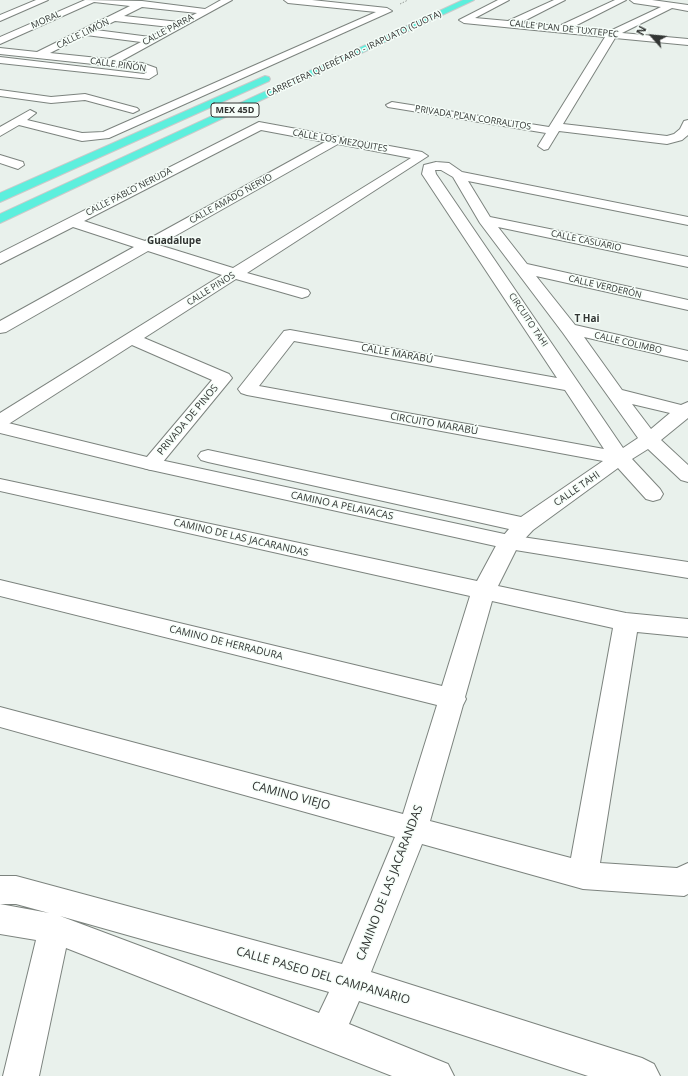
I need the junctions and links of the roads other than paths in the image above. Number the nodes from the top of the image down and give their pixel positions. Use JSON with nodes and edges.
{"nodes":[{"id":1,"x":44,"y":0,"type":"edge"},
{"id":2,"x":92,"y":0,"type":"edge"},
{"id":3,"x":96,"y":0,"type":"edge"},
{"id":4,"x":228,"y":0,"type":"edge"},
{"id":5,"x":288,"y":0,"type":"edge"},
{"id":6,"x":470,"y":0,"type":"edge"},
{"id":7,"x":476,"y":0,"type":"edge"},
{"id":8,"x":505,"y":0,"type":"edge"},
{"id":9,"x":562,"y":0,"type":"edge"},
{"id":10,"x":622,"y":0,"type":"edge"},
{"id":11,"x":634,"y":0,"type":"edge"},
{"id":12,"x":142,"y":4,"type":"junction"},
{"id":13,"x":670,"y":6,"type":"junction"},
{"id":14,"x":688,"y":8,"type":"edge"},
{"id":15,"x":204,"y":11,"type":"junction"},
{"id":16,"x":443,"y":12,"type":"junction"},
{"id":17,"x":1,"y":17,"type":"edge"},
{"id":18,"x":115,"y":18,"type":"junction"},
{"id":19,"x":510,"y":24,"type":"junction"},
{"id":20,"x":179,"y":25,"type":"junction"},
{"id":21,"x":560,"y":29,"type":"junction"},
{"id":22,"x":86,"y":32,"type":"junction"},
{"id":23,"x":681,"y":32,"type":"dead end"},
{"id":24,"x":612,"y":34,"type":"junction"},
{"id":25,"x":150,"y":40,"type":"junction"},
{"id":26,"x":667,"y":40,"type":"junction"},
{"id":27,"x":0,"y":41,"type":"edge"},
{"id":28,"x":688,"y":42,"type":"edge"},
{"id":29,"x":0,"y":51,"type":"edge"},
{"id":30,"x":38,"y":55,"type":"junction"},
{"id":31,"x":80,"y":59,"type":"junction"},
{"id":32,"x":0,"y":60,"type":"edge"},
{"id":33,"x":23,"y":62,"type":"junction"},
{"id":34,"x":109,"y":63,"type":"junction"},
{"id":35,"x":68,"y":67,"type":"junction"},
{"id":36,"x":274,"y":75,"type":"dead end"},
{"id":37,"x":0,"y":93,"type":"edge"},
{"id":38,"x":51,"y":100,"type":"junction"},
{"id":39,"x":392,"y":105,"type":"dead end"},
{"id":40,"x":133,"y":110,"type":"dead end"},
{"id":41,"x":18,"y":121,"type":"junction"},
{"id":42,"x":688,"y":125,"type":"edge"},
{"id":43,"x":259,"y":126,"type":"joint"},
{"id":44,"x":554,"y":129,"type":"junction"},
{"id":45,"x":0,"y":132,"type":"edge"},
{"id":46,"x":337,"y":140,"type":"junction"},
{"id":47,"x":544,"y":146,"type":"dead end"},
{"id":48,"x":422,"y":156,"type":"joint"},
{"id":49,"x":0,"y":159,"type":"edge"},
{"id":50,"x":18,"y":165,"type":"dead end"},
{"id":51,"x":458,"y":175,"type":"junction"},
{"id":52,"x":0,"y":198,"type":"edge"},
{"id":53,"x":0,"y":220,"type":"edge"},
{"id":54,"x":485,"y":220,"type":"junction"},
{"id":55,"x":688,"y":221,"type":"edge"},
{"id":56,"x":71,"y":222,"type":"junction"},
{"id":57,"x":147,"y":246,"type":"junction"},
{"id":58,"x":0,"y":258,"type":"edge"},
{"id":59,"x":688,"y":262,"type":"edge"},
{"id":60,"x":523,"y":268,"type":"junction"},
{"id":61,"x":235,"y":274,"type":"junction"},
{"id":62,"x":302,"y":293,"type":"dead end"},
{"id":63,"x":688,"y":305,"type":"edge"},
{"id":64,"x":0,"y":328,"type":"edge"},
{"id":65,"x":569,"y":329,"type":"junction"},
{"id":66,"x":132,"y":339,"type":"junction"},
{"id":67,"x":688,"y":356,"type":"edge"},
{"id":68,"x":573,"y":386,"type":"junction"},
{"id":69,"x":247,"y":389,"type":"joint"},
{"id":70,"x":616,"y":394,"type":"junction"},
{"id":71,"x":686,"y":410,"type":"edge"},
{"id":72,"x":0,"y":421,"type":"edge"},
{"id":73,"x":0,"y":427,"type":"edge"},
{"id":74,"x":649,"y":440,"type":"junction"},
{"id":75,"x":208,"y":456,"type":"dead end"},
{"id":76,"x":620,"y":458,"type":"junction"},
{"id":77,"x":151,"y":464,"type":"junction"},
{"id":78,"x":688,"y":476,"type":"edge"},
{"id":79,"x":0,"y":485,"type":"edge"},
{"id":80,"x":653,"y":494,"type":"dead end"},
{"id":81,"x":517,"y":534,"type":"junction"},
{"id":82,"x":688,"y":570,"type":"edge"},
{"id":83,"x":0,"y":588,"type":"edge"},
{"id":84,"x":483,"y":592,"type":"junction"},
{"id":85,"x":626,"y":622,"type":"junction"},
{"id":86,"x":688,"y":628,"type":"edge"},
{"id":87,"x":453,"y":699,"type":"junction"},
{"id":88,"x":0,"y":717,"type":"edge"},
{"id":89,"x":413,"y":829,"type":"junction"},
{"id":90,"x":582,"y":876,"type":"junction"},
{"id":91,"x":688,"y":877,"type":"edge"},
{"id":92,"x":0,"y":890,"type":"edge"},
{"id":93,"x":0,"y":919,"type":"edge"},
{"id":94,"x":54,"y":929,"type":"junction"},
{"id":95,"x":351,"y":982,"type":"junction"},
{"id":96,"x":327,"y":1032,"type":"junction"},
{"id":97,"x":21,"y":1076,"type":"edge"},
{"id":98,"x":436,"y":1076,"type":"edge"},
{"id":99,"x":642,"y":1076,"type":"edge"}],
"edges":[{"from":1,"to":17,"type":"street"},
{"from":2,"to":27,"type":"street","name":"MORAL"},
{"from":3,"to":12,"type":"street"},
{"from":4,"to":15,"type":"street","name":"CALLE PARRA"},
{"from":5,"to":41,"type":"street"},
{"from":6,"to":16,"type":"highway","name":"CARRETERA QUERÉTARO - IRAPUATO (CUOTA)","number":"MEX 45D"},
{"from":7,"to":16,"type":"highway"},
{"from":8,"to":19,"type":"street","name":"CALLE PLAN DE TUXTEPEC"},
{"from":9,"to":19,"type":"street"},
{"from":10,"to":21,"type":"street"},
{"from":11,"to":13,"type":"street"},
{"from":12,"to":15,"type":"street"},
{"from":12,"to":18,"type":"street","name":"CALLE LIMÓN"},
{"from":13,"to":14,"type":"street"},
{"from":13,"to":24,"type":"street"},
{"from":15,"to":20,"type":"street","name":"CALLE PARRA"},
{"from":16,"to":53,"type":"highway","name":"CARRETERA QUERÉTARO - IRAPUATO (CUOTA)","number":"MEX 45D"},
{"from":18,"to":20,"type":"street"},
{"from":18,"to":22,"type":"street","name":"CALLE LIMÓN"},
{"from":19,"to":21,"type":"street","name":"CALLE PLAN DE TUXTEPEC"},
{"from":20,"to":25,"type":"street","name":"CALLE PARRA"},
{"from":21,"to":24,"type":"street","name":"CALLE PLAN DE TUXTEPEC"},
{"from":22,"to":25,"type":"street"},
{"from":22,"to":30,"type":"street","name":"CALLE LIMÓN"},
{"from":23,"to":26,"type":"street"},
{"from":24,"to":26,"type":"street","name":"CALLE PLAN DE TUXTEPEC"},
{"from":24,"to":44,"type":"street"},
{"from":25,"to":34,"type":"street","name":"CALLE PARRA"},
{"from":26,"to":28,"type":"street","name":"CALLE PLAN DE TUXTEPEC"},
{"from":29,"to":30,"type":"street","name":"CALLE PIÑÓN"},
{"from":30,"to":31,"type":"street","name":"CALLE PIÑÓN"},
{"from":30,"to":33,"type":"street","name":"CALLE LIMÓN"},
{"from":31,"to":34,"type":"street","name":"CALLE PIÑÓN"},
{"from":31,"to":35,"type":"street"},
{"from":32,"to":33,"type":"street","name":"CALLE PIÑÓN"},
{"from":33,"to":35,"type":"street","name":"CALLE PIÑÓN"},
{"from":34,"to":35,"type":"street","name":"CALLE PIÑÓN"},
{"from":36,"to":52,"type":"highway","name":"CARRETERA QUERÉTARO - IRAPUATO (CUOTA)","number":"MEX 45D"},
{"from":37,"to":38,"type":"street"},
{"from":38,"to":40,"type":"street"},
{"from":38,"to":41,"type":"street"},
{"from":39,"to":44,"type":"street","name":"PRIVADA PLAN CORRALITOS"},
{"from":41,"to":45,"type":"street"},
{"from":42,"to":44,"type":"street","name":"PRIVADA PLAN CORRALITOS"},
{"from":43,"to":46,"type":"street","name":"CALLE LOS MEZQUITES"},
{"from":43,"to":56,"type":"street","name":"CALLE PABLO NERUDA"},
{"from":44,"to":47,"type":"street"},
{"from":46,"to":48,"type":"street","name":"CALLE LOS MEZQUITES"},
{"from":46,"to":57,"type":"street","name":"CALLE AMADO NERVO"},
{"from":48,"to":61,"type":"street","name":"CALLE PINOS"},
{"from":49,"to":50,"type":"street"},
{"from":51,"to":54,"type":"street"},
{"from":51,"to":55,"type":"street","name":"CIRCUITO TAHI"},
{"from":51,"to":68,"type":"street","name":"CIRCUITO TAHI"},
{"from":54,"to":59,"type":"street","name":"CALLE CASUARIO"},
{"from":54,"to":60,"type":"street"},
{"from":56,"to":57,"type":"street"},
{"from":56,"to":58,"type":"street","name":"CALLE PABLO NERUDA"},
{"from":57,"to":61,"type":"street"},
{"from":57,"to":64,"type":"street","name":"CALLE AMADO NERVO"},
{"from":60,"to":63,"type":"street","name":"CALLE VERDERÓN"},
{"from":60,"to":65,"type":"street"},
{"from":61,"to":62,"type":"street"},
{"from":61,"to":66,"type":"street","name":"CALLE PINOS"},
{"from":65,"to":67,"type":"street","name":"CALLE COLIMBO"},
{"from":65,"to":70,"type":"street"},
{"from":66,"to":72,"type":"street","name":"CALLE PINOS"},
{"from":66,"to":77,"type":"street","name":"PRIVADA DE PINOS"},
{"from":68,"to":69,"type":"street","name":"CALLE MARABÚ"},
{"from":68,"to":76,"type":"street","name":"CIRCUITO TAHI"},
{"from":69,"to":76,"type":"street","name":"CIRCUITO MARABÚ"},
{"from":70,"to":71,"type":"street"},
{"from":70,"to":74,"type":"street"},
{"from":71,"to":74,"type":"street"},
{"from":73,"to":77,"type":"street","name":"CAMINO A PELAVACAS"},
{"from":74,"to":76,"type":"street","name":"CALLE TAHI"},
{"from":74,"to":78,"type":"street"},
{"from":75,"to":81,"type":"street"},
{"from":76,"to":80,"type":"street","name":"CIRCUITO TAHI"},
{"from":76,"to":81,"type":"street","name":"CALLE TAHI"},
{"from":77,"to":81,"type":"street","name":"CAMINO A PELAVACAS"},
{"from":79,"to":84,"type":"street","name":"CAMINO DE LAS JACARANDAS"},
{"from":81,"to":82,"type":"street","name":"CAMINO A PELAVACAS"},
{"from":81,"to":84,"type":"street","name":"CAMINO DE LAS JACARANDAS"},
{"from":83,"to":87,"type":"street","name":"CAMINO DE HERRADURA"},
{"from":84,"to":85,"type":"street","name":"CAMINO DE LAS JACARANDAS"},
{"from":84,"to":87,"type":"street","name":"CAMINO DE LAS JACARANDAS"},
{"from":85,"to":86,"type":"street","name":"CAMINO DE LAS JACARANDAS"},
{"from":85,"to":90,"type":"street"},
{"from":87,"to":89,"type":"street","name":"CAMINO DE LAS JACARANDAS"},
{"from":88,"to":89,"type":"street","name":"CAMINO VIEJO"},
{"from":89,"to":90,"type":"street","name":"CAMINO VIEJO"},
{"from":89,"to":95,"type":"street","name":"CAMINO DE LAS JACARANDAS"},
{"from":90,"to":91,"type":"street","name":"CAMINO VIEJO"},
{"from":92,"to":95,"type":"street","name":"CALLE PASEO DEL CAMPANARIO"},
{"from":93,"to":94,"type":"street"},
{"from":94,"to":96,"type":"street"},
{"from":94,"to":97,"type":"street"},
{"from":95,"to":96,"type":"street","name":"CAMINO DE LAS JACARANDAS"},
{"from":95,"to":99,"type":"street","name":"CALLE PASEO DEL CAMPANARIO"},
{"from":96,"to":98,"type":"street"}]}
